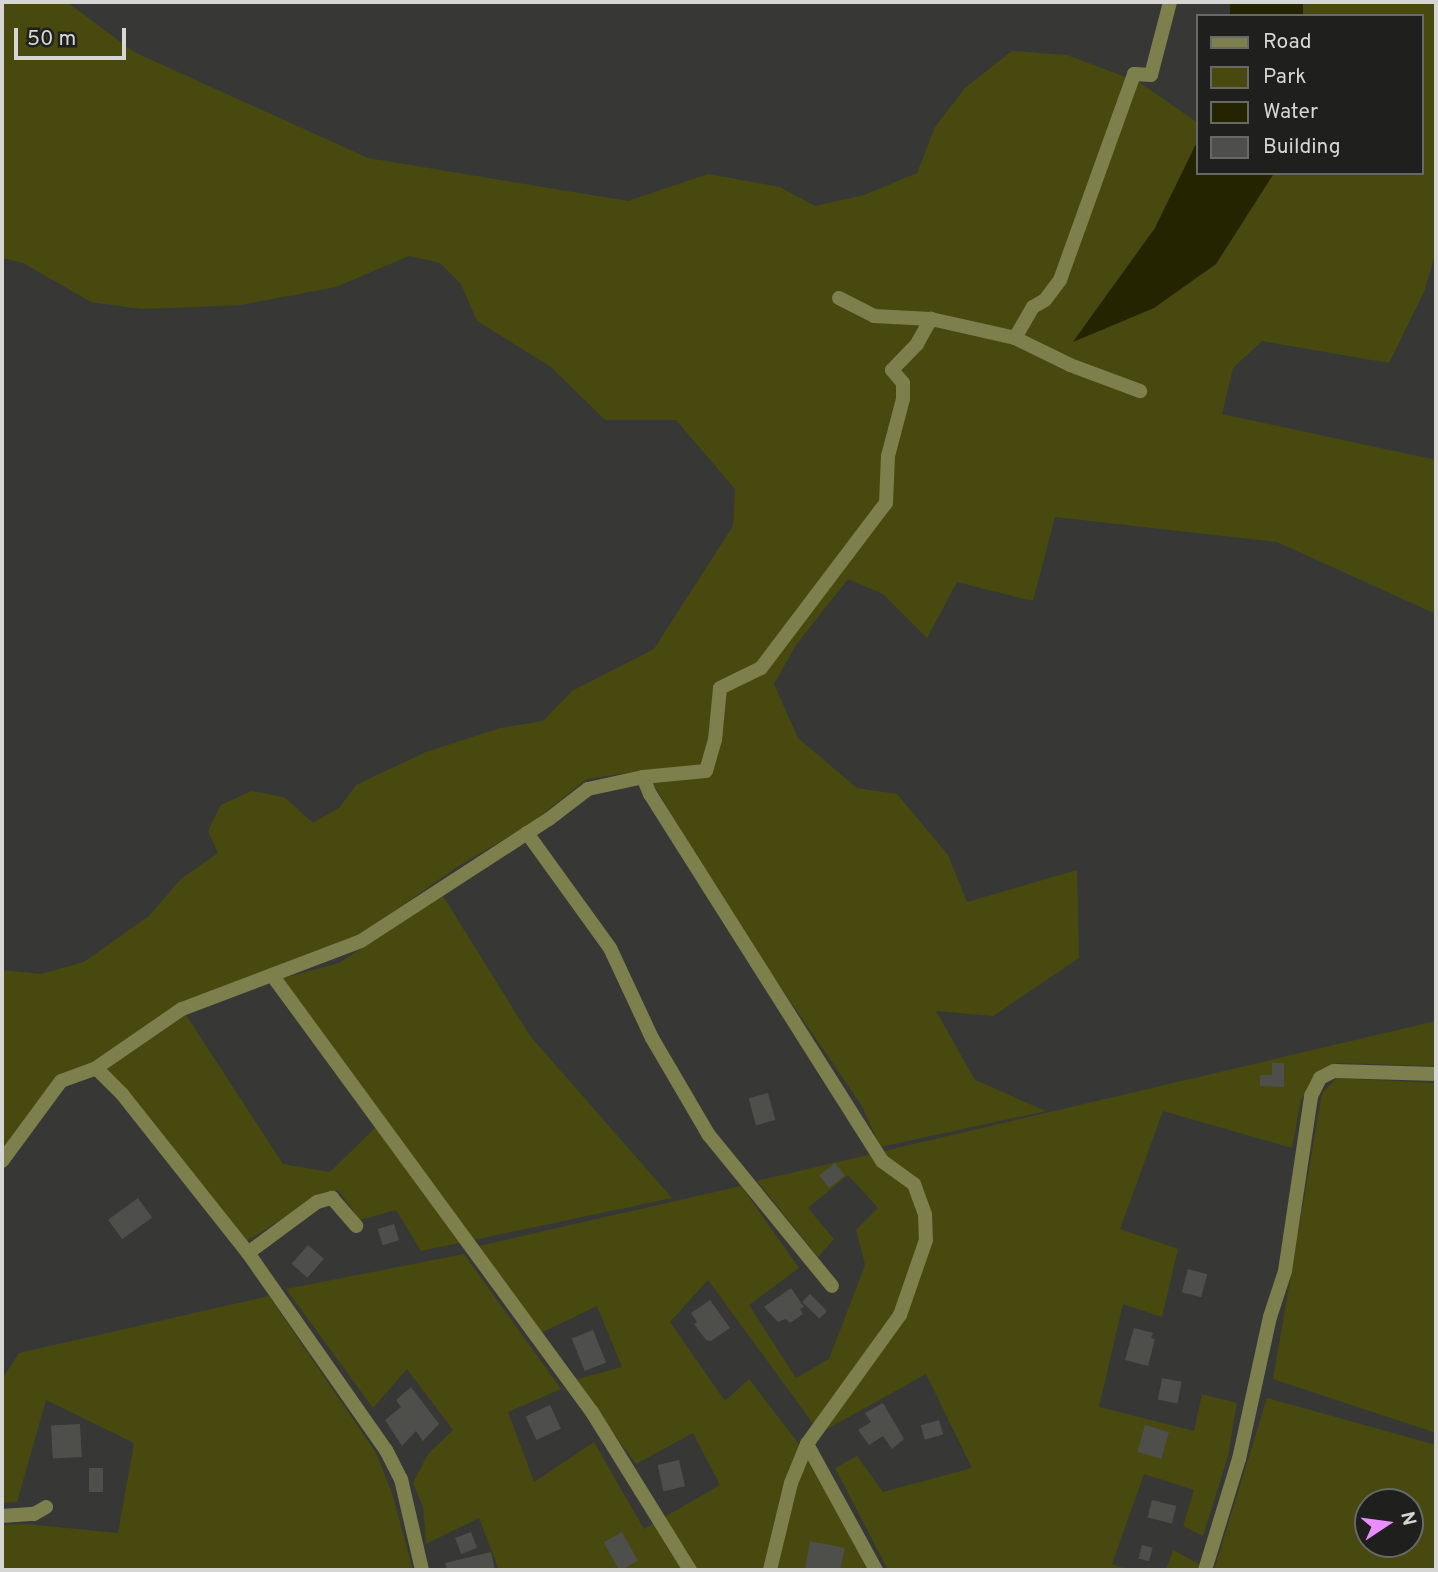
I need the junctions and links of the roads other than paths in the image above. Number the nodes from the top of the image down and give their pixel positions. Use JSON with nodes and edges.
{"nodes":[{"id":1,"x":1170,"y":2,"type":"edge"},
{"id":2,"x":839,"y":298,"type":"dead end"},
{"id":3,"x":931,"y":319,"type":"junction"},
{"id":4,"x":1015,"y":338,"type":"junction"},
{"id":5,"x":1140,"y":391,"type":"dead end"},
{"id":6,"x":643,"y":777,"type":"junction"},
{"id":7,"x":527,"y":833,"type":"junction"},
{"id":8,"x":272,"y":975,"type":"junction"},
{"id":9,"x":96,"y":1068,"type":"junction"},
{"id":10,"x":1436,"y":1074,"type":"edge"},
{"id":11,"x":2,"y":1161,"type":"edge"},
{"id":12,"x":356,"y":1226,"type":"dead end"},
{"id":13,"x":248,"y":1253,"type":"junction"},
{"id":14,"x":832,"y":1286,"type":"dead end"},
{"id":15,"x":807,"y":1444,"type":"junction"},
{"id":16,"x":46,"y":1507,"type":"dead end"},
{"id":17,"x":2,"y":1516,"type":"edge"},
{"id":18,"x":422,"y":1570,"type":"edge"},
{"id":19,"x":690,"y":1570,"type":"edge"},
{"id":20,"x":770,"y":1570,"type":"edge"},
{"id":21,"x":876,"y":1570,"type":"edge"},
{"id":22,"x":1205,"y":1570,"type":"edge"}],
"edges":[{"from":1,"to":4,"type":"street"},
{"from":2,"to":3,"type":"street"},
{"from":3,"to":4,"type":"street"},
{"from":3,"to":6,"type":"street"},
{"from":4,"to":5,"type":"street"},
{"from":6,"to":7,"type":"street"},
{"from":6,"to":15,"type":"street"},
{"from":7,"to":8,"type":"street"},
{"from":7,"to":14,"type":"street"},
{"from":8,"to":9,"type":"street"},
{"from":8,"to":19,"type":"street"},
{"from":9,"to":11,"type":"street"},
{"from":9,"to":13,"type":"street"},
{"from":10,"to":22,"type":"street"},
{"from":12,"to":13,"type":"street"},
{"from":13,"to":18,"type":"street"},
{"from":15,"to":20,"type":"street"},
{"from":15,"to":21,"type":"street"},
{"from":16,"to":17,"type":"street"}]}
